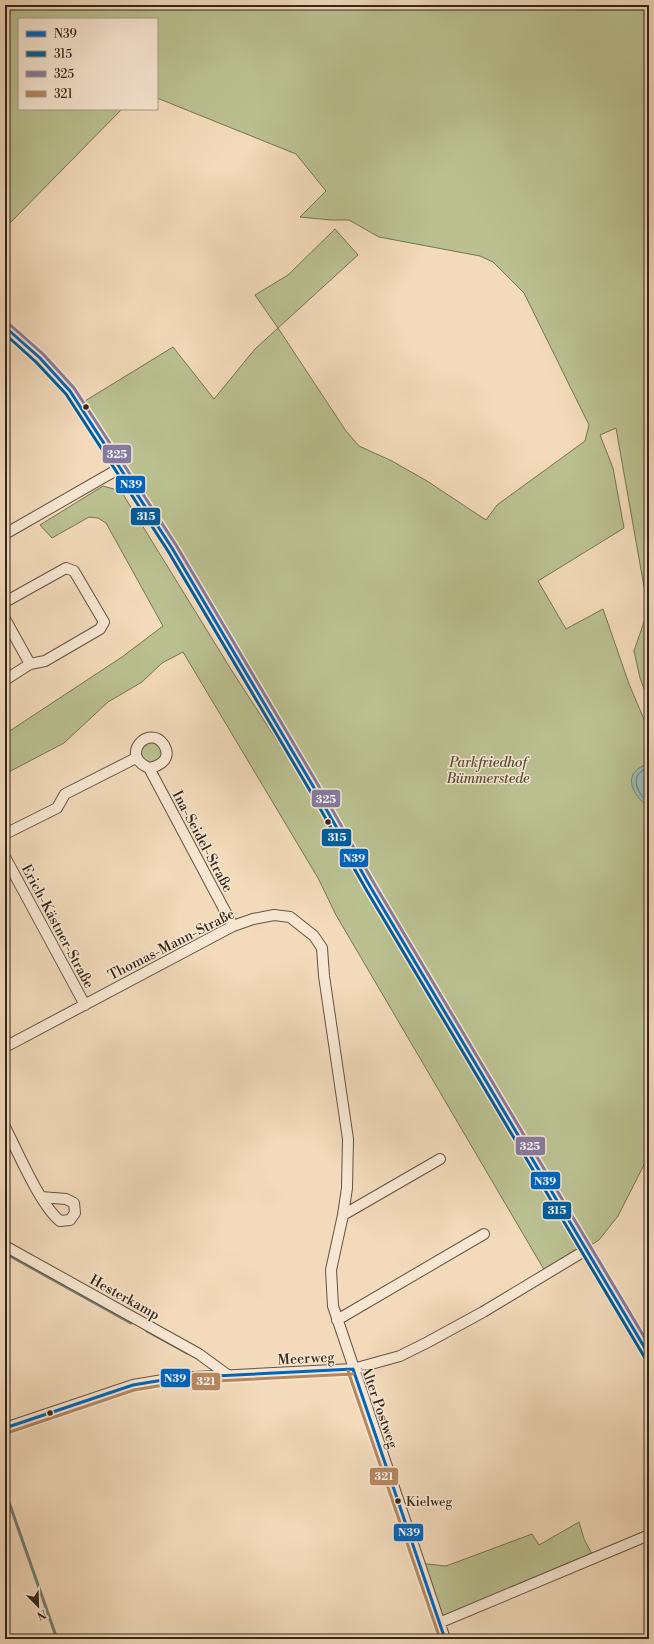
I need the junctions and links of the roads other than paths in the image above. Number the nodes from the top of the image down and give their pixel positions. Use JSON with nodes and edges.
{"nodes":[{"id":1,"x":5,"y":327,"type":"edge"},
{"id":2,"x":120,"y":468,"type":"junction"},
{"id":3,"x":5,"y":534,"type":"edge"},
{"id":4,"x":5,"y":602,"type":"edge"},
{"id":5,"x":5,"y":619,"type":"edge"},
{"id":6,"x":30,"y":664,"type":"junction"},
{"id":7,"x":5,"y":680,"type":"edge"},
{"id":8,"x":136,"y":758,"type":"junction"},
{"id":9,"x":149,"y":768,"type":"junction"},
{"id":10,"x":5,"y":834,"type":"edge"},
{"id":11,"x":5,"y":859,"type":"edge"},
{"id":12,"x":233,"y":926,"type":"junction"},
{"id":13,"x":324,"y":976,"type":"joint"},
{"id":14,"x":85,"y":1005,"type":"junction"},
{"id":15,"x":5,"y":1047,"type":"edge"},
{"id":16,"x":5,"y":1127,"type":"edge"},
{"id":17,"x":440,"y":1159,"type":"dead end"},
{"id":18,"x":41,"y":1197,"type":"dead end"},
{"id":19,"x":343,"y":1216,"type":"junction"},
{"id":20,"x":484,"y":1234,"type":"dead end"},
{"id":21,"x":5,"y":1246,"type":"edge"},
{"id":22,"x":586,"y":1250,"type":"junction"},
{"id":23,"x":337,"y":1320,"type":"junction"},
{"id":24,"x":649,"y":1355,"type":"edge"},
{"id":25,"x":353,"y":1369,"type":"junction"},
{"id":26,"x":229,"y":1376,"type":"junction"},
{"id":27,"x":5,"y":1428,"type":"edge"},
{"id":28,"x":649,"y":1535,"type":"edge"},
{"id":29,"x":439,"y":1623,"type":"junction"},
{"id":30,"x":445,"y":1639,"type":"edge"}],
"edges":[{"from":1,"to":2,"type":"street"},
{"from":2,"to":3,"type":"street"},
{"from":2,"to":22,"type":"street"},
{"from":4,"to":6,"type":"street"},
{"from":5,"to":6,"type":"street"},
{"from":6,"to":7,"type":"street"},
{"from":8,"to":9,"type":"street","name":"Ina-Seidel-Straße"},
{"from":8,"to":9,"type":"street"},
{"from":8,"to":10,"type":"street"},
{"from":9,"to":12,"type":"street","name":"Ina-Seidel-Straße"},
{"from":11,"to":14,"type":"street","name":"Erich-Kästner-Straße"},
{"from":12,"to":13,"type":"street","name":"Thomas-Mann-Straße"},
{"from":12,"to":14,"type":"street","name":"Thomas-Mann-Straße"},
{"from":13,"to":19,"type":"street","name":"Alter Postweg"},
{"from":14,"to":15,"type":"street","name":"Thomas-Mann-Straße"},
{"from":16,"to":18,"type":"street"},
{"from":17,"to":19,"type":"street"},
{"from":19,"to":23,"type":"street","name":"Alter Postweg"},
{"from":20,"to":23,"type":"street"},
{"from":21,"to":26,"type":"street","name":"Hesterkamp"},
{"from":22,"to":24,"type":"street"},
{"from":22,"to":25,"type":"street","name":"Meerweg"},
{"from":23,"to":25,"type":"street","name":"Alter Postweg"},
{"from":25,"to":26,"type":"street","name":"Meerweg"},
{"from":25,"to":29,"type":"street","name":"Alter Postweg"},
{"from":26,"to":27,"type":"street","name":"Meerweg"},
{"from":28,"to":29,"type":"street"},
{"from":29,"to":30,"type":"street","name":"Alter Postweg"}]}
